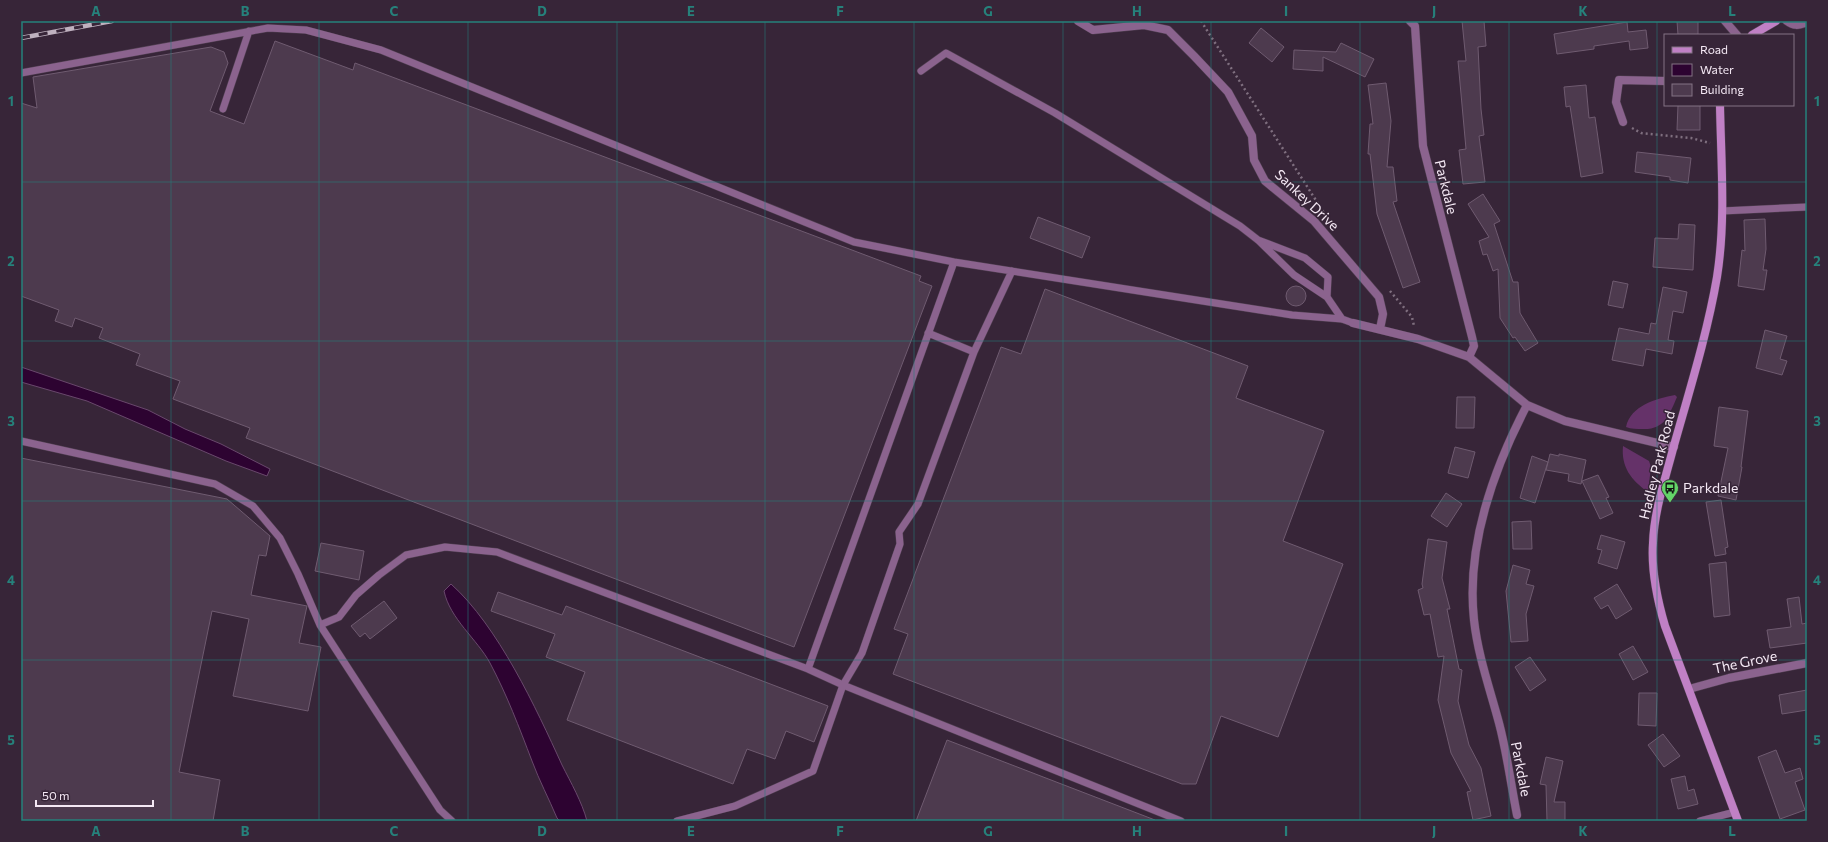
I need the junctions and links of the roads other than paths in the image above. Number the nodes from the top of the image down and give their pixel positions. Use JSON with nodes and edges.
{"nodes":[{"id":1,"x":1078,"y":21,"type":"edge"},
{"id":2,"x":1410,"y":21,"type":"edge"},
{"id":3,"x":1725,"y":21,"type":"edge"},
{"id":4,"x":1776,"y":21,"type":"edge"},
{"id":5,"x":1786,"y":21,"type":"edge"},
{"id":6,"x":1807,"y":23,"type":"edge"},
{"id":7,"x":249,"y":31,"type":"junction"},
{"id":8,"x":1736,"y":34,"type":"edge"},
{"id":9,"x":1754,"y":34,"type":"edge"},
{"id":10,"x":921,"y":71,"type":"dead end"},
{"id":11,"x":21,"y":73,"type":"edge"},
{"id":12,"x":1664,"y":81,"type":"edge"},
{"id":13,"x":1720,"y":106,"type":"edge"},
{"id":14,"x":223,"y":109,"type":"dead end"},
{"id":15,"x":1623,"y":122,"type":"road end"},
{"id":16,"x":1807,"y":207,"type":"edge"},
{"id":17,"x":1722,"y":211,"type":"junction"},
{"id":18,"x":1258,"y":240,"type":"junction"},
{"id":19,"x":954,"y":262,"type":"junction"},
{"id":20,"x":1012,"y":272,"type":"junction"},
{"id":21,"x":1327,"y":297,"type":"junction"},
{"id":22,"x":1342,"y":320,"type":"junction"},
{"id":23,"x":1353,"y":322,"type":"joint"},
{"id":24,"x":1380,"y":329,"type":"junction"},
{"id":25,"x":928,"y":333,"type":"junction"},
{"id":26,"x":974,"y":352,"type":"junction"},
{"id":27,"x":1469,"y":357,"type":"junction"},
{"id":28,"x":1527,"y":405,"type":"junction"},
{"id":29,"x":21,"y":441,"type":"edge"},
{"id":30,"x":1674,"y":447,"type":"junction"},
{"id":31,"x":320,"y":625,"type":"junction"},
{"id":32,"x":1807,"y":663,"type":"edge"},
{"id":33,"x":808,"y":669,"type":"junction"},
{"id":34,"x":843,"y":685,"type":"junction"},
{"id":35,"x":1689,"y":689,"type":"junction"},
{"id":36,"x":1735,"y":812,"type":"junction"},
{"id":37,"x":1517,"y":815,"type":"dead end"},
{"id":38,"x":452,"y":821,"type":"edge"},
{"id":39,"x":677,"y":821,"type":"edge"},
{"id":40,"x":1180,"y":821,"type":"edge"},
{"id":41,"x":1700,"y":821,"type":"edge"},
{"id":42,"x":1738,"y":821,"type":"edge"}],
"edges":[{"from":1,"to":24,"type":"street","name":"Sankey Drive"},
{"from":2,"to":27,"type":"street","name":"Parkdale"},
{"from":3,"to":8,"type":"street"},
{"from":4,"to":9,"type":"street"},
{"from":5,"to":6,"type":"lane"},
{"from":7,"to":11,"type":"lane"},
{"from":7,"to":14,"type":"lane"},
{"from":7,"to":19,"type":"lane"},
{"from":10,"to":18,"type":"lane"},
{"from":12,"to":15,"type":"street"},
{"from":13,"to":17,"type":"street","name":"Hadley Park Road"},
{"from":16,"to":17,"type":"lane"},
{"from":17,"to":30,"type":"street","name":"Hadley Park Road"},
{"from":18,"to":21,"type":"lane"},
{"from":18,"to":21,"type":"lane"},
{"from":19,"to":20,"type":"lane"},
{"from":19,"to":25,"type":"lane"},
{"from":20,"to":22,"type":"lane"},
{"from":20,"to":26,"type":"lane"},
{"from":21,"to":22,"type":"lane"},
{"from":22,"to":23,"type":"lane"},
{"from":23,"to":24,"type":"street"},
{"from":24,"to":27,"type":"street"},
{"from":25,"to":26,"type":"lane"},
{"from":25,"to":33,"type":"lane"},
{"from":26,"to":34,"type":"lane"},
{"from":27,"to":28,"type":"street"},
{"from":28,"to":30,"type":"street"},
{"from":28,"to":37,"type":"street","name":"Parkdale"},
{"from":29,"to":31,"type":"lane"},
{"from":30,"to":35,"type":"street","name":"Hadley Park Road"},
{"from":31,"to":33,"type":"lane"},
{"from":31,"to":38,"type":"lane"},
{"from":32,"to":35,"type":"street","name":"The Grove"},
{"from":33,"to":34,"type":"lane"},
{"from":34,"to":39,"type":"lane"},
{"from":34,"to":40,"type":"lane"},
{"from":35,"to":36,"type":"street","name":"Hadley Park Road"},
{"from":36,"to":41,"type":"lane"},
{"from":36,"to":42,"type":"street","name":"Hadley Park Road"}]}
